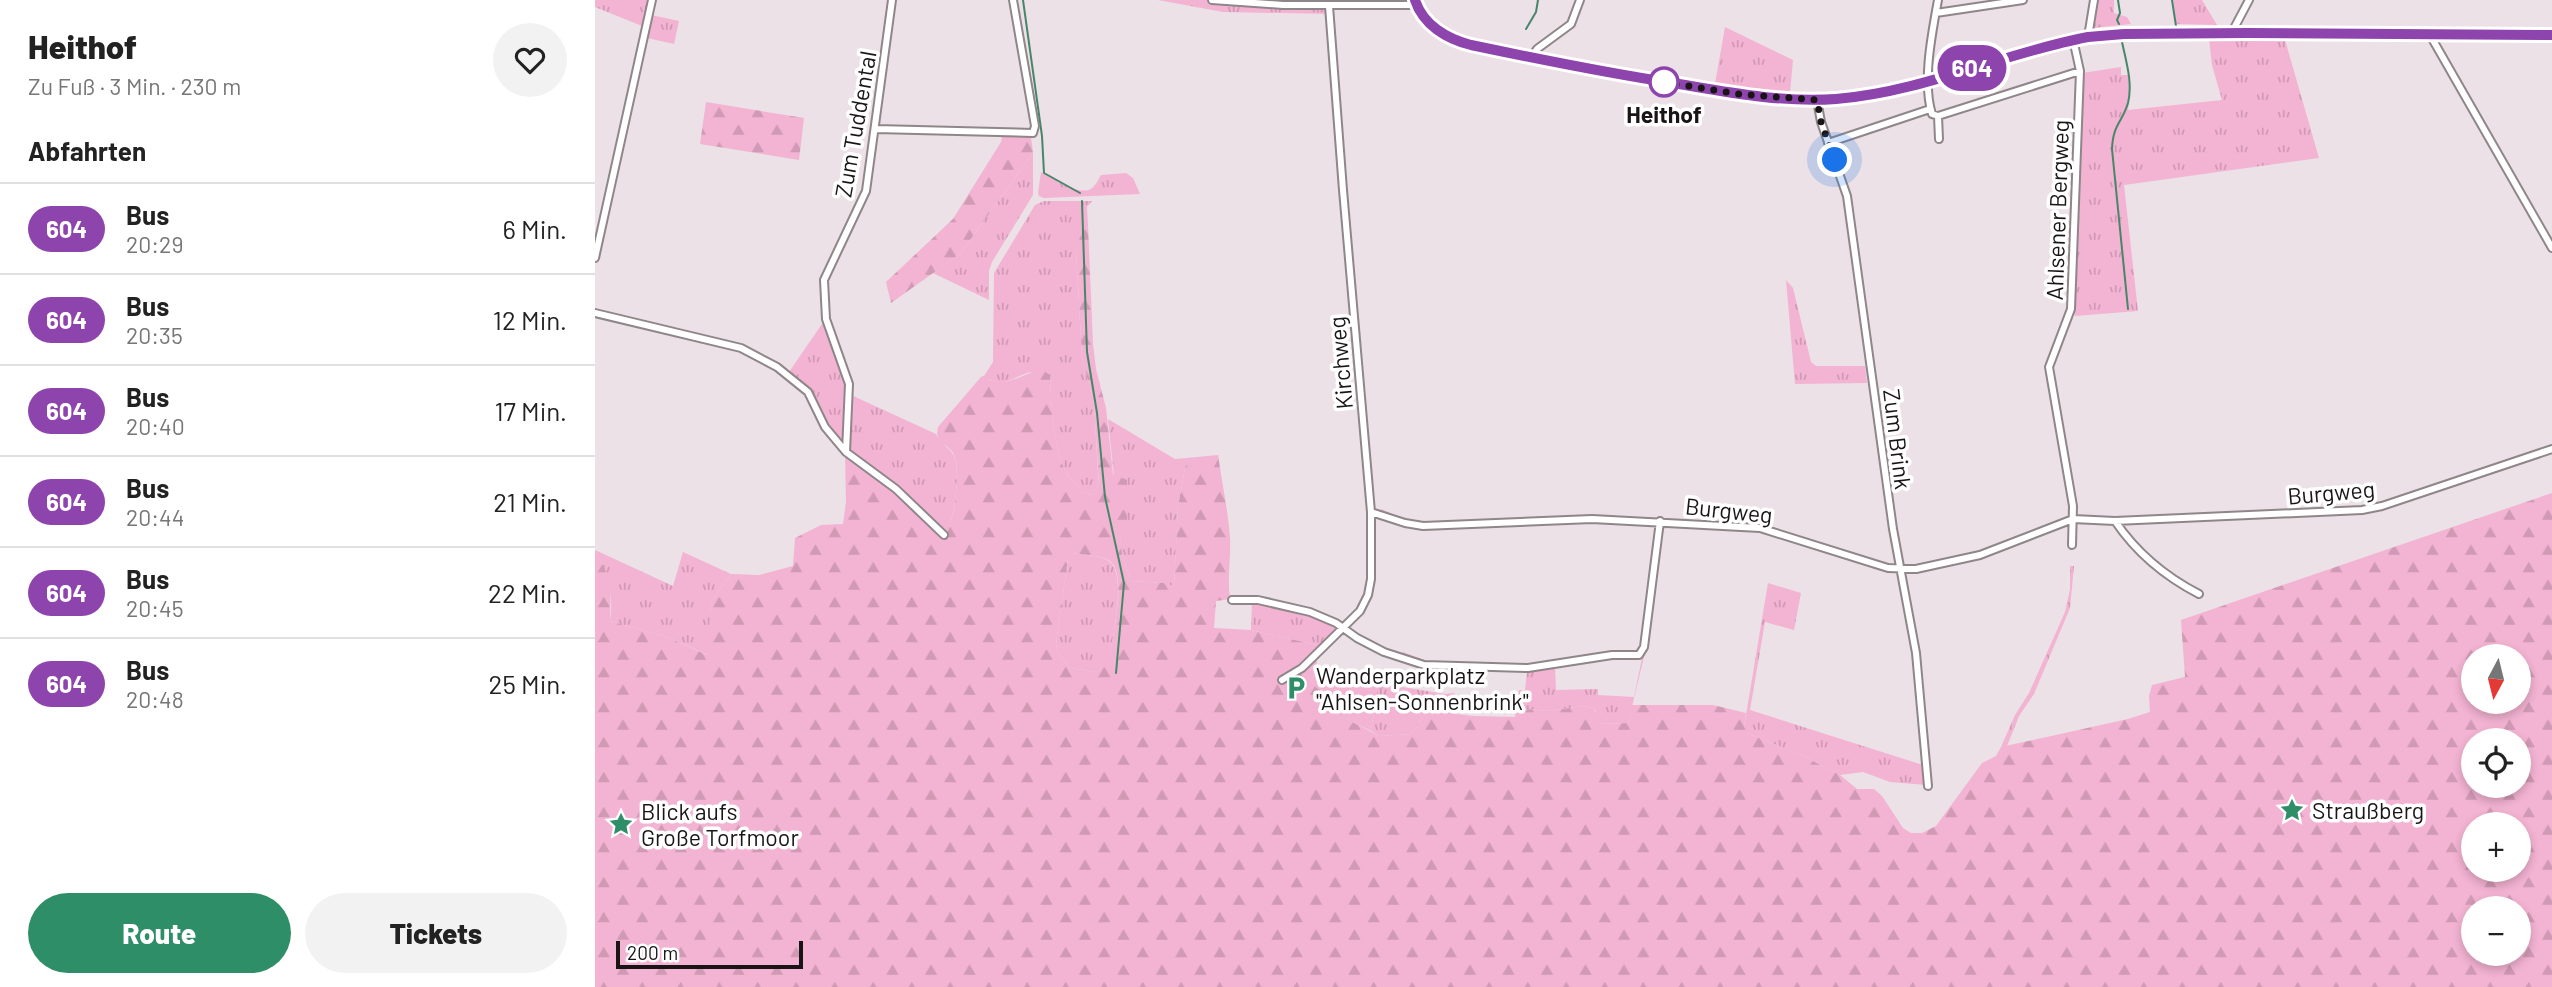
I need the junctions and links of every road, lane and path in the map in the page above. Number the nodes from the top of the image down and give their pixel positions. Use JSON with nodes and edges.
{"nodes":[{"id":1,"x":652,"y":0,"type":"edge"},
{"id":2,"x":892,"y":0,"type":"edge"},
{"id":3,"x":1013,"y":0,"type":"edge"},
{"id":4,"x":1212,"y":0,"type":"edge"},
{"id":5,"x":1580,"y":0,"type":"edge"},
{"id":6,"x":1938,"y":0,"type":"edge"},
{"id":7,"x":2023,"y":0,"type":"edge"},
{"id":8,"x":2094,"y":0,"type":"edge"},
{"id":9,"x":2249,"y":0,"type":"edge"},
{"id":10,"x":1264,"y":2,"type":"edge"},
{"id":11,"x":1416,"y":3,"type":"edge"},
{"id":12,"x":1329,"y":6,"type":"junction"},
{"id":13,"x":1935,"y":13,"type":"junction"},
{"id":14,"x":2231,"y":34,"type":"junction"},
{"id":15,"x":2430,"y":35,"type":"junction"},
{"id":16,"x":2552,"y":35,"type":"edge"},
{"id":17,"x":2088,"y":37,"type":"junction"},
{"id":18,"x":2073,"y":39,"type":"junction"},
{"id":19,"x":1532,"y":57,"type":"junction"},
{"id":20,"x":2080,"y":71,"type":"junction"},
{"id":21,"x":1929,"y":80,"type":"junction"},
{"id":22,"x":1817,"y":100,"type":"junction"},
{"id":23,"x":1930,"y":109,"type":"junction"},
{"id":24,"x":1938,"y":116,"type":"junction"},
{"id":25,"x":876,"y":130,"type":"junction"},
{"id":26,"x":1939,"y":139,"type":"dead end"},
{"id":27,"x":1828,"y":143,"type":"junction"},
{"id":28,"x":2552,"y":248,"type":"edge"},
{"id":29,"x":595,"y":258,"type":"edge"},
{"id":30,"x":595,"y":313,"type":"edge"},
{"id":31,"x":2552,"y":449,"type":"edge"},
{"id":32,"x":846,"y":452,"type":"junction"},
{"id":33,"x":1371,"y":512,"type":"junction"},
{"id":34,"x":2073,"y":519,"type":"junction"},
{"id":35,"x":2115,"y":521,"type":"junction"},
{"id":36,"x":1660,"y":522,"type":"junction"},
{"id":37,"x":944,"y":535,"type":"dead end"},
{"id":38,"x":2072,"y":545,"type":"dead end"},
{"id":39,"x":1900,"y":569,"type":"junction"},
{"id":40,"x":2199,"y":594,"type":"dead end"},
{"id":41,"x":1231,"y":600,"type":"dead end"},
{"id":42,"x":1343,"y":628,"type":"junction"},
{"id":43,"x":1282,"y":680,"type":"dead end"},
{"id":44,"x":1928,"y":786,"type":"dead end"}],
"edges":[{"from":1,"to":29,"type":"street"},
{"from":2,"to":25,"type":"street","name":"Zum Tuddental"},
{"from":3,"to":25,"type":"street"},
{"from":4,"to":10,"type":"street"},
{"from":5,"to":19,"type":"street"},
{"from":6,"to":13,"type":"street"},
{"from":7,"to":13,"type":"street"},
{"from":8,"to":17,"type":"street"},
{"from":9,"to":14,"type":"street"},
{"from":10,"to":12,"type":"street"},
{"from":11,"to":12,"type":"street"},
{"from":11,"to":19,"type":"main road"},
{"from":12,"to":33,"type":"street","name":"Kirchweg"},
{"from":13,"to":21,"type":"street"},
{"from":14,"to":15,"type":"main road"},
{"from":14,"to":17,"type":"main road"},
{"from":15,"to":16,"type":"main road"},
{"from":15,"to":28,"type":"street"},
{"from":17,"to":18,"type":"main road"},
{"from":18,"to":20,"type":"street","name":"Ahlsener Bergweg"},
{"from":18,"to":21,"type":"main road"},
{"from":19,"to":22,"type":"main road"},
{"from":20,"to":24,"type":"street"},
{"from":20,"to":34,"type":"street","name":"Ahlsener Bergweg"},
{"from":21,"to":22,"type":"main road"},
{"from":21,"to":23,"type":"street"},
{"from":22,"to":27,"type":"street","name":"Zum Brink"},
{"from":23,"to":24,"type":"street"},
{"from":23,"to":27,"type":"street"},
{"from":24,"to":26,"type":"street"},
{"from":25,"to":32,"type":"street","name":"Zum Tuddental"},
{"from":27,"to":39,"type":"street","name":"Zum Brink"},
{"from":30,"to":32,"type":"street"},
{"from":31,"to":35,"type":"street","name":"Burgweg"},
{"from":32,"to":37,"type":"street"},
{"from":33,"to":36,"type":"street","name":"Burgweg"},
{"from":33,"to":42,"type":"street","name":"Kirchweg"},
{"from":34,"to":35,"type":"street","name":"Burgweg"},
{"from":34,"to":38,"type":"street","name":"Ahlsener Bergweg"},
{"from":34,"to":39,"type":"street","name":"Burgweg"},
{"from":35,"to":40,"type":"street"},
{"from":36,"to":39,"type":"street","name":"Burgweg"},
{"from":36,"to":42,"type":"street"},
{"from":39,"to":44,"type":"street","name":"Zum Brink"},
{"from":41,"to":42,"type":"street"},
{"from":42,"to":43,"type":"street","name":"Kirchweg"}]}
